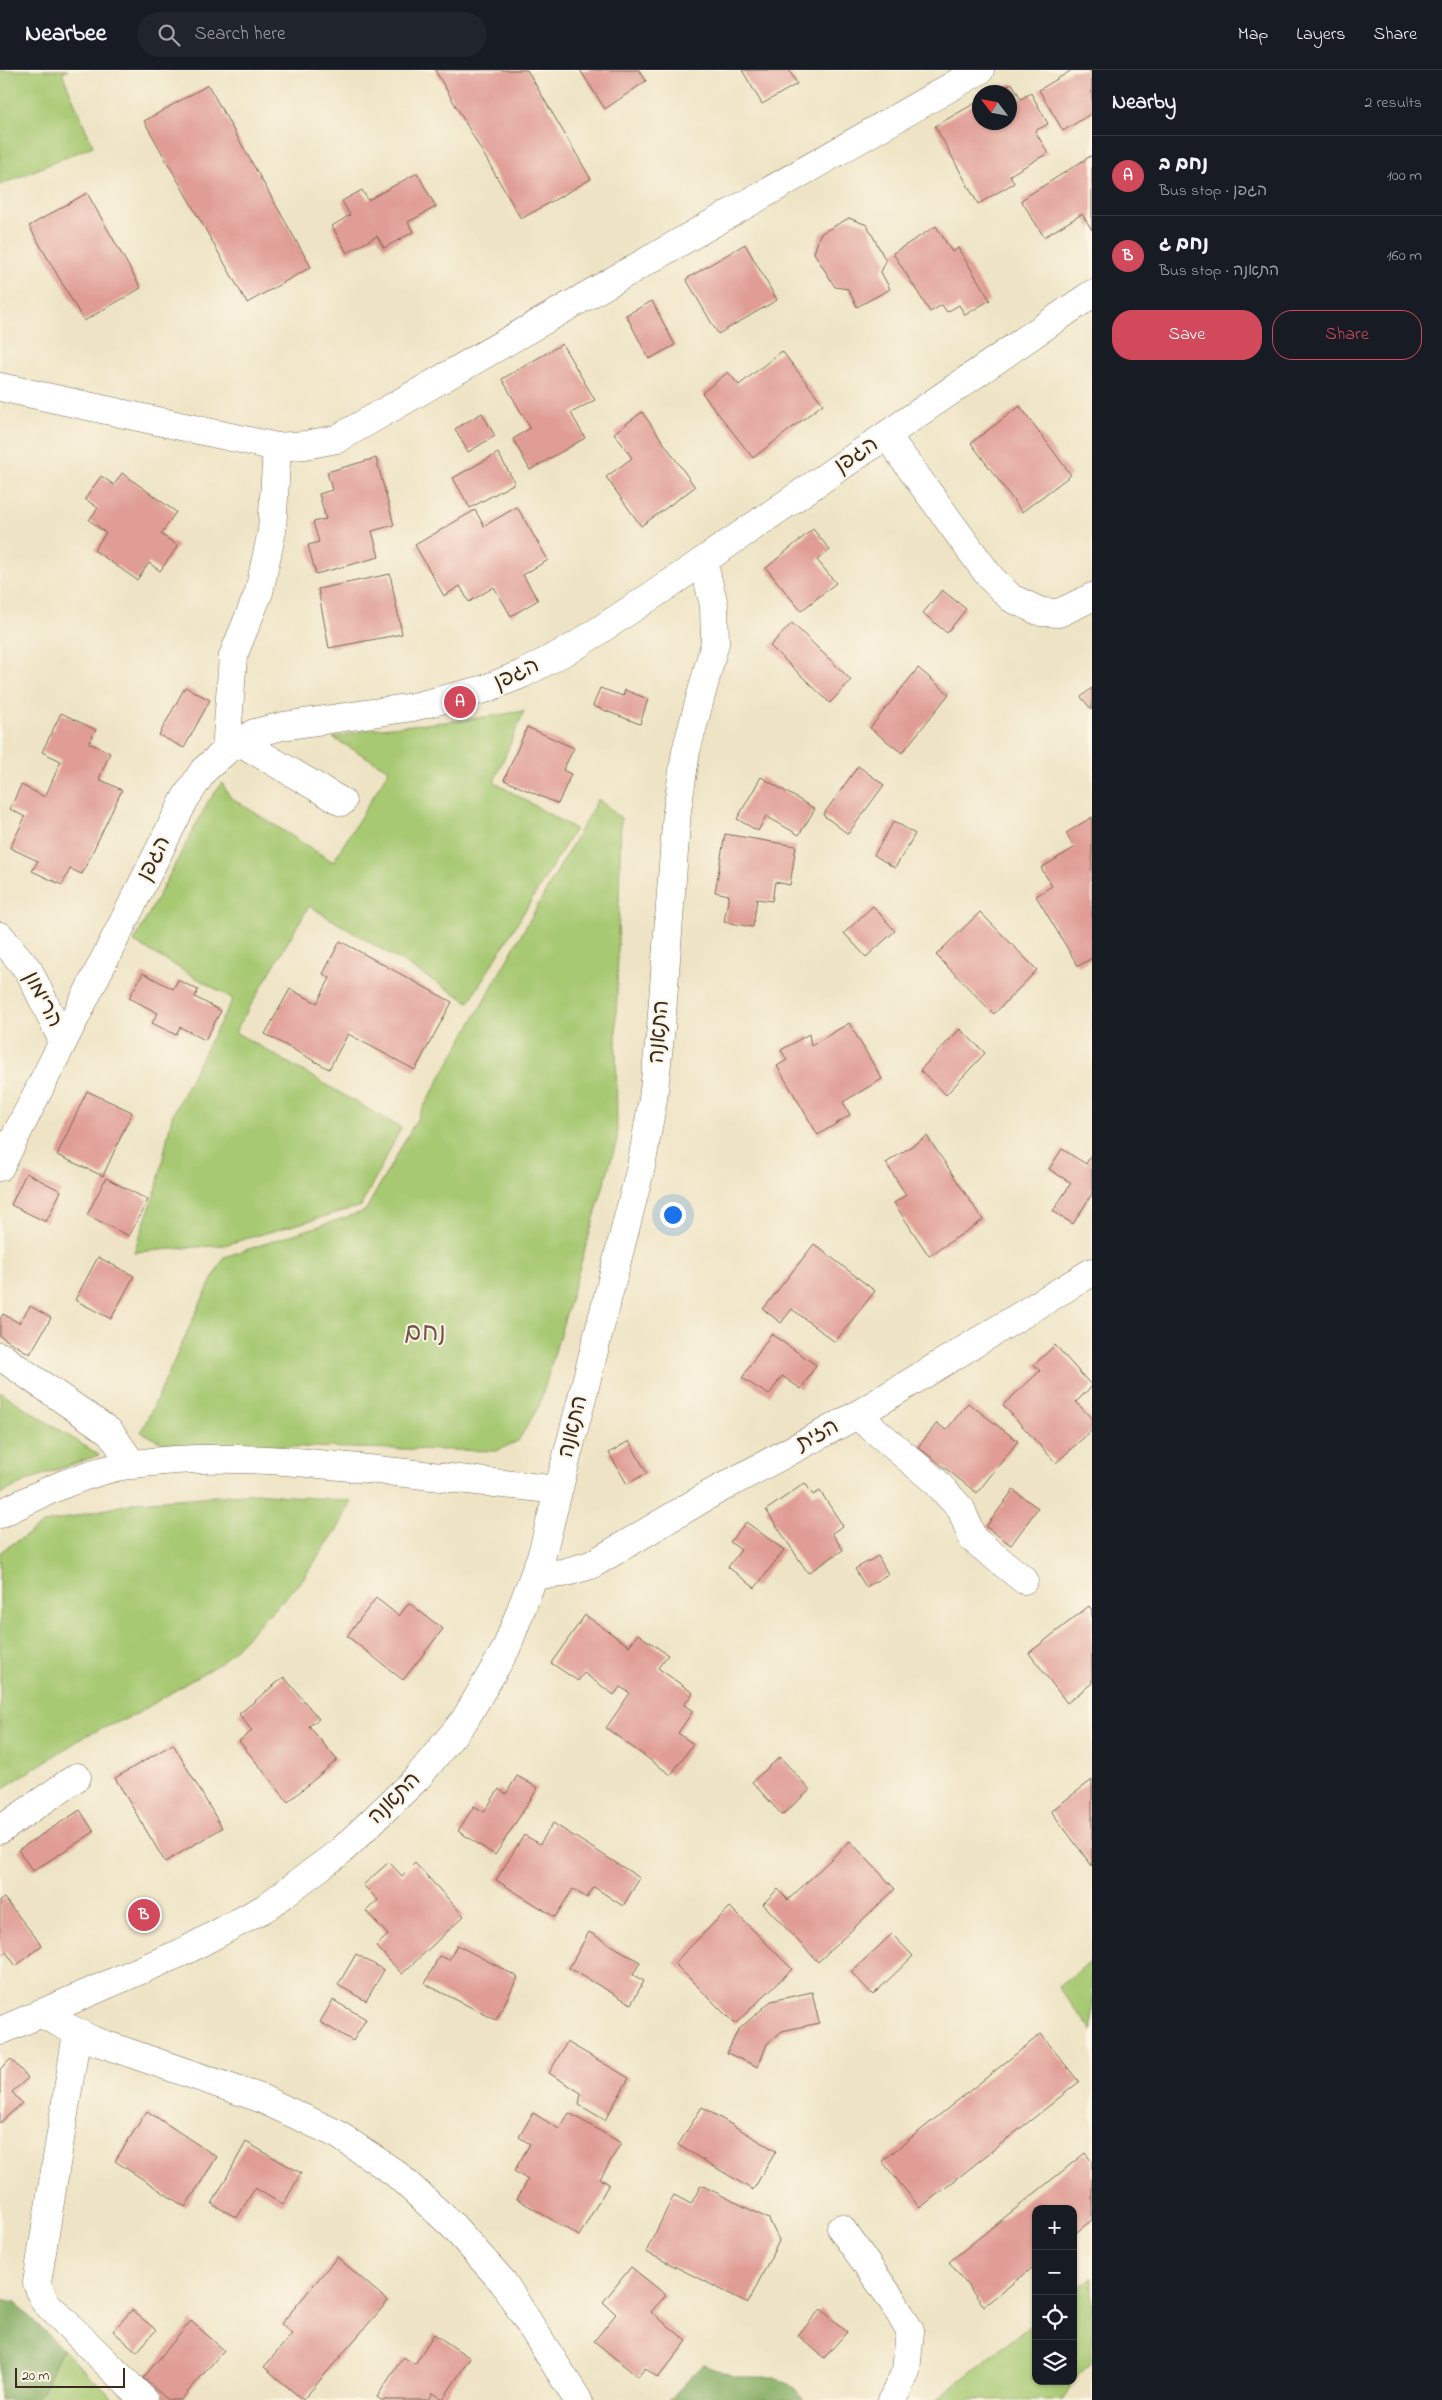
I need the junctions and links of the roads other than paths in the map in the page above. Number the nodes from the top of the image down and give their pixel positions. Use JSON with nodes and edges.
{"nodes":[{"id":1,"x":980,"y":70,"type":"edge"},
{"id":2,"x":1092,"y":294,"type":"edge"},
{"id":3,"x":0,"y":387,"type":"edge"},
{"id":4,"x":887,"y":436,"type":"junction"},
{"id":5,"x":277,"y":447,"type":"junction"},
{"id":6,"x":703,"y":561,"type":"junction"},
{"id":7,"x":1092,"y":597,"type":"edge"},
{"id":8,"x":233,"y":746,"type":"junction"},
{"id":9,"x":342,"y":802,"type":"dead end"},
{"id":10,"x":0,"y":936,"type":"edge"},
{"id":11,"x":63,"y":1041,"type":"junction"},
{"id":12,"x":0,"y":1167,"type":"edge"},
{"id":13,"x":1092,"y":1272,"type":"edge"},
{"id":14,"x":0,"y":1356,"type":"edge"},
{"id":15,"x":857,"y":1415,"type":"junction"},
{"id":16,"x":133,"y":1464,"type":"junction"},
{"id":17,"x":558,"y":1490,"type":"junction"},
{"id":18,"x":0,"y":1514,"type":"edge"},
{"id":19,"x":534,"y":1575,"type":"junction"},
{"id":20,"x":1024,"y":1580,"type":"dead end"},
{"id":21,"x":77,"y":1777,"type":"dead end"},
{"id":22,"x":0,"y":1830,"type":"edge"},
{"id":23,"x":40,"y":2014,"type":"junction"},
{"id":24,"x":0,"y":2031,"type":"edge"},
{"id":25,"x":77,"y":2033,"type":"junction"},
{"id":26,"x":841,"y":2228,"type":"dead end"},
{"id":27,"x":144,"y":2400,"type":"edge"},
{"id":28,"x":578,"y":2400,"type":"edge"},
{"id":29,"x":892,"y":2400,"type":"edge"}],
"edges":[{"from":1,"to":5,"type":"street"},
{"from":2,"to":4,"type":"street","name":"הגפן"},
{"from":3,"to":5,"type":"street"},
{"from":4,"to":6,"type":"street","name":"הגפן"},
{"from":4,"to":7,"type":"street"},
{"from":5,"to":8,"type":"street"},
{"from":6,"to":8,"type":"street","name":"הגפן"},
{"from":6,"to":17,"type":"street","name":"התאנה"},
{"from":8,"to":9,"type":"street"},
{"from":8,"to":11,"type":"street","name":"הגפן"},
{"from":10,"to":11,"type":"street","name":"הרימון"},
{"from":11,"to":12,"type":"street","name":"הגפן"},
{"from":13,"to":15,"type":"street","name":"הזית"},
{"from":14,"to":16,"type":"street"},
{"from":15,"to":19,"type":"street","name":"הזית"},
{"from":15,"to":20,"type":"street"},
{"from":16,"to":17,"type":"street"},
{"from":16,"to":18,"type":"street"},
{"from":17,"to":19,"type":"street","name":"התאנה"},
{"from":19,"to":23,"type":"street","name":"התאנה"},
{"from":21,"to":22,"type":"street"},
{"from":23,"to":24,"type":"street","name":"התאנה"},
{"from":23,"to":25,"type":"street"},
{"from":25,"to":27,"type":"street"},
{"from":25,"to":28,"type":"street"},
{"from":26,"to":29,"type":"street"}]}
